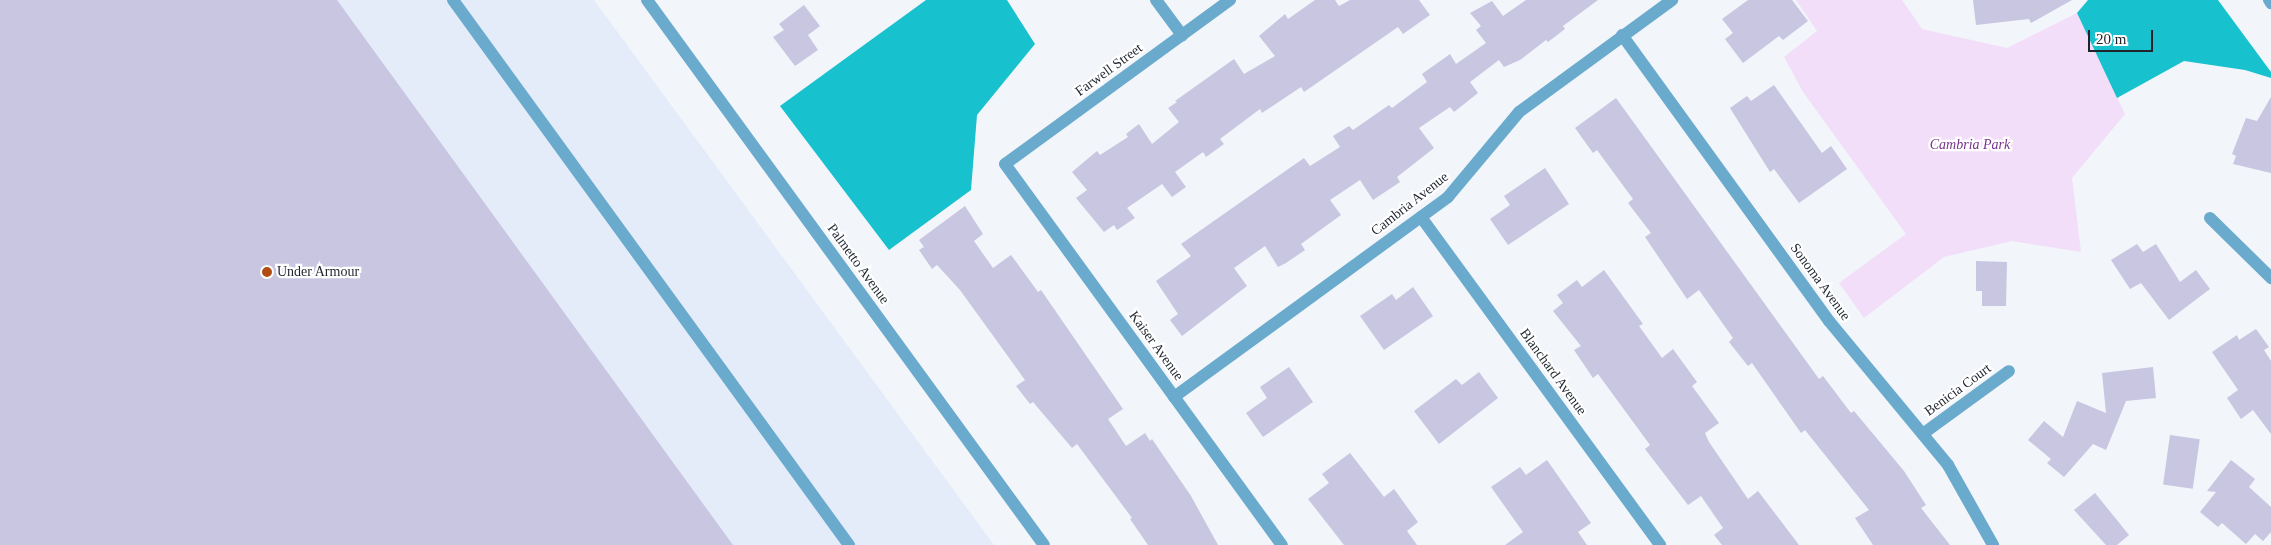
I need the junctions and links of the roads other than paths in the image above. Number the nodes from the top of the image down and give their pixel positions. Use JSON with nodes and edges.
{"nodes":[{"id":1,"x":453,"y":0,"type":"edge"},
{"id":2,"x":647,"y":0,"type":"edge"},
{"id":3,"x":1156,"y":0,"type":"edge"},
{"id":4,"x":1230,"y":0,"type":"edge"},
{"id":5,"x":1672,"y":0,"type":"edge"},
{"id":6,"x":1182,"y":35,"type":"junction"},
{"id":7,"x":1622,"y":36,"type":"junction"},
{"id":8,"x":1005,"y":164,"type":"joint"},
{"id":9,"x":1422,"y":217,"type":"junction"},
{"id":10,"x":2210,"y":218,"type":"dead end"},
{"id":11,"x":2271,"y":278,"type":"edge"},
{"id":12,"x":2009,"y":371,"type":"dead end"},
{"id":13,"x":1174,"y":397,"type":"junction"},
{"id":14,"x":1924,"y":433,"type":"junction"},
{"id":15,"x":849,"y":545,"type":"edge"},
{"id":16,"x":1044,"y":545,"type":"edge"},
{"id":17,"x":1282,"y":545,"type":"edge"},
{"id":18,"x":1660,"y":545,"type":"edge"},
{"id":19,"x":1993,"y":545,"type":"edge"}],
"edges":[{"from":1,"to":15,"type":"street"},
{"from":2,"to":16,"type":"street","name":"Palmetto Avenue"},
{"from":3,"to":6,"type":"street"},
{"from":4,"to":6,"type":"street","name":"Farwell Street"},
{"from":5,"to":7,"type":"street","name":"Cambria Avenue"},
{"from":6,"to":8,"type":"street","name":"Farwell Street"},
{"from":7,"to":9,"type":"street","name":"Cambria Avenue"},
{"from":7,"to":14,"type":"street","name":"Sonoma Avenue"},
{"from":8,"to":13,"type":"street","name":"Kaiser Avenue"},
{"from":9,"to":13,"type":"street","name":"Cambria Avenue"},
{"from":9,"to":18,"type":"street","name":"Blanchard Avenue"},
{"from":10,"to":11,"type":"street"},
{"from":12,"to":14,"type":"street","name":"Benicia Court"},
{"from":13,"to":17,"type":"street","name":"Kaiser Avenue"},
{"from":14,"to":19,"type":"street","name":"Sonoma Avenue"}]}
